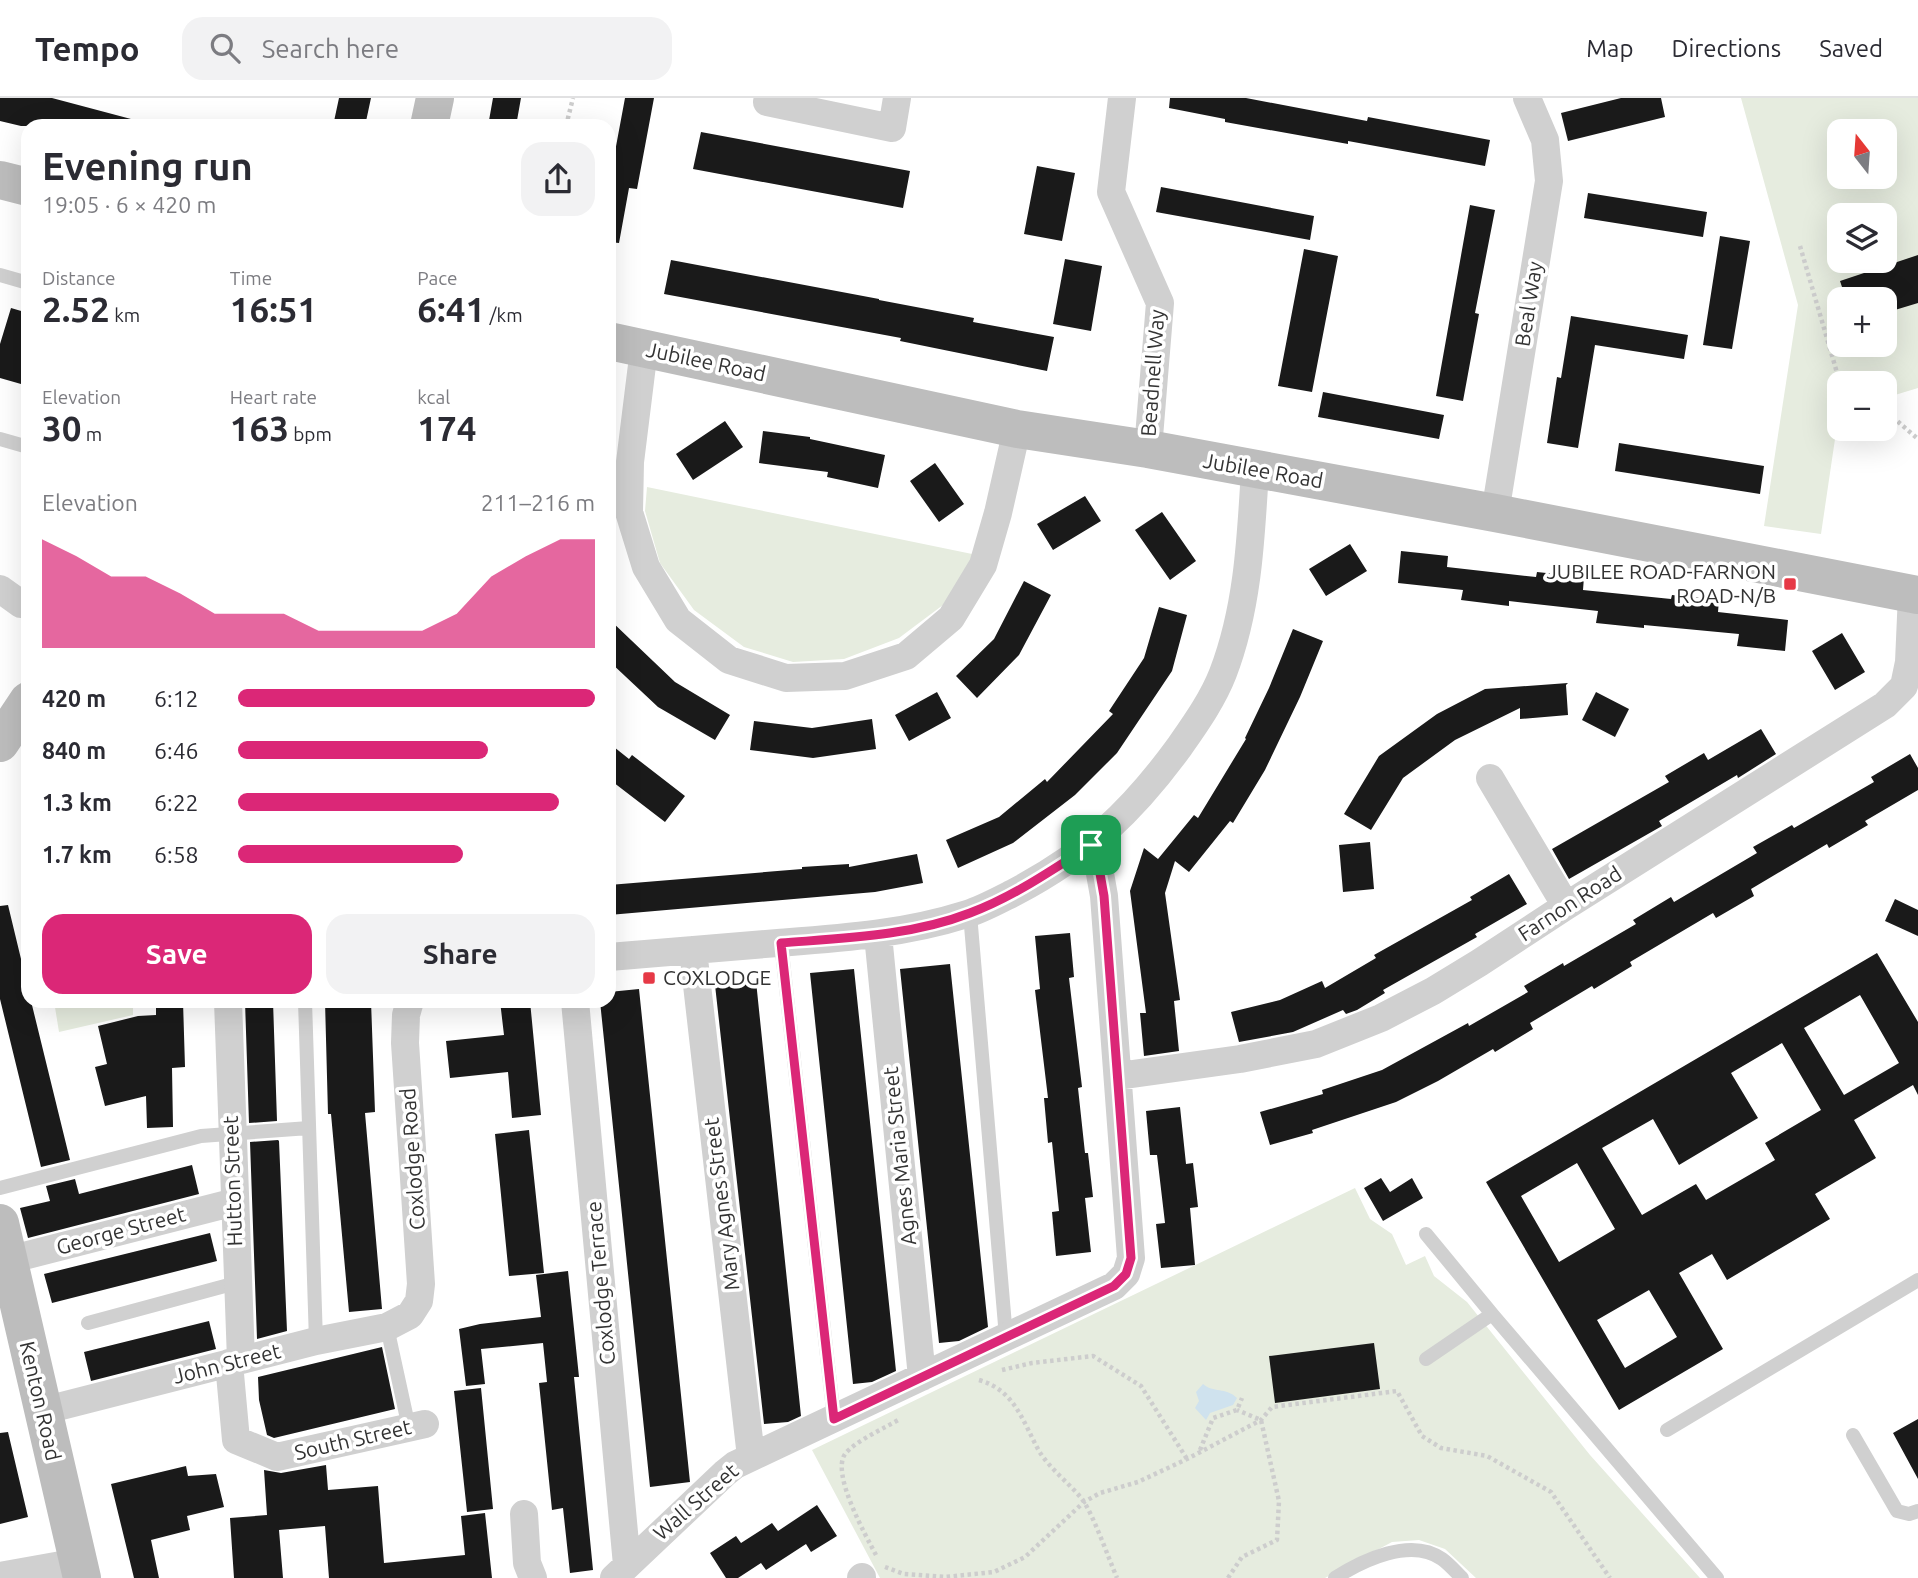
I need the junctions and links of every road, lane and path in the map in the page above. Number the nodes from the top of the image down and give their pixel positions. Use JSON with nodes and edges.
{"nodes":[{"id":1,"x":435,"y":98,"type":"edge"},
{"id":2,"x":573,"y":98,"type":"edge"},
{"id":3,"x":897,"y":98,"type":"edge"},
{"id":4,"x":1122,"y":98,"type":"edge"},
{"id":5,"x":1527,"y":98,"type":"edge"},
{"id":6,"x":761,"y":99,"type":"edge"},
{"id":7,"x":430,"y":119,"type":"edge"},
{"id":8,"x":568,"y":119,"type":"edge"},
{"id":9,"x":0,"y":180,"type":"edge"},
{"id":10,"x":21,"y":185,"type":"edge"},
{"id":11,"x":1800,"y":246,"type":"dead end"},
{"id":12,"x":0,"y":275,"type":"edge"},
{"id":13,"x":21,"y":281,"type":"edge"},
{"id":14,"x":627,"y":345,"type":"edge"},
{"id":15,"x":1836,"y":371,"type":"edge"},
{"id":16,"x":1897,"y":421,"type":"edge"},
{"id":17,"x":1017,"y":429,"type":"junction"},
{"id":18,"x":0,"y":439,"type":"edge"},
{"id":19,"x":1918,"y":439,"type":"edge"},
{"id":20,"x":21,"y":445,"type":"edge"},
{"id":21,"x":1148,"y":449,"type":"junction"},
{"id":22,"x":1255,"y":470,"type":"junction"},
{"id":23,"x":1495,"y":513,"type":"junction"},
{"id":24,"x":1915,"y":594,"type":"edge"},
{"id":25,"x":21,"y":712,"type":"edge"},
{"id":26,"x":0,"y":743,"type":"edge"},
{"id":27,"x":1490,"y":778,"type":"dead end"},
{"id":28,"x":1091,"y":845,"type":"junction"},
{"id":29,"x":1566,"y":906,"type":"junction"},
{"id":30,"x":970,"y":914,"type":"junction"},
{"id":31,"x":878,"y":935,"type":"junction"},
{"id":32,"x":781,"y":943,"type":"junction"},
{"id":33,"x":693,"y":950,"type":"junction"},
{"id":34,"x":616,"y":956,"type":"edge"},
{"id":35,"x":228,"y":1008,"type":"edge"},
{"id":36,"x":305,"y":1008,"type":"edge"},
{"id":37,"x":408,"y":1008,"type":"edge"},
{"id":38,"x":577,"y":1008,"type":"edge"},
{"id":39,"x":1118,"y":1076,"type":"junction"},
{"id":40,"x":309,"y":1128,"type":"junction"},
{"id":41,"x":232,"y":1133,"type":"junction"},
{"id":42,"x":0,"y":1188,"type":"edge"},
{"id":43,"x":234,"y":1202,"type":"junction"},
{"id":44,"x":0,"y":1223,"type":"edge"},
{"id":45,"x":1426,"y":1234,"type":"dead end"},
{"id":46,"x":8,"y":1260,"type":"junction"},
{"id":47,"x":1918,"y":1280,"type":"edge"},
{"id":48,"x":236,"y":1283,"type":"junction"},
{"id":49,"x":1492,"y":1314,"type":"junction"},
{"id":50,"x":399,"y":1321,"type":"junction"},
{"id":51,"x":88,"y":1323,"type":"dead end"},
{"id":52,"x":1006,"y":1337,"type":"junction"},
{"id":53,"x":316,"y":1341,"type":"junction"},
{"id":54,"x":1426,"y":1359,"type":"dead end"},
{"id":55,"x":235,"y":1362,"type":"junction"},
{"id":56,"x":996,"y":1372,"type":"dead end"},
{"id":57,"x":985,"y":1375,"type":"dead end"},
{"id":58,"x":922,"y":1377,"type":"junction"},
{"id":59,"x":1242,"y":1398,"type":"dead end"},
{"id":60,"x":1237,"y":1410,"type":"junction"},
{"id":61,"x":42,"y":1411,"type":"junction"},
{"id":62,"x":902,"y":1418,"type":"dead end"},
{"id":63,"x":834,"y":1419,"type":"junction"},
{"id":64,"x":1261,"y":1420,"type":"junction"},
{"id":65,"x":417,"y":1426,"type":"joint"},
{"id":66,"x":1667,"y":1430,"type":"dead end"},
{"id":67,"x":1853,"y":1434,"type":"dead end"},
{"id":68,"x":1200,"y":1451,"type":"junction"},
{"id":69,"x":751,"y":1457,"type":"junction"},
{"id":70,"x":1187,"y":1459,"type":"junction"},
{"id":71,"x":1084,"y":1502,"type":"junction"},
{"id":72,"x":1918,"y":1511,"type":"edge"},
{"id":73,"x":524,"y":1514,"type":"dead end"},
{"id":74,"x":80,"y":1570,"type":"edge"},
{"id":75,"x":620,"y":1571,"type":"edge"},
{"id":76,"x":0,"y":1576,"type":"edge"},
{"id":77,"x":533,"y":1578,"type":"edge"},
{"id":78,"x":1117,"y":1578,"type":"edge"},
{"id":79,"x":1228,"y":1578,"type":"edge"},
{"id":80,"x":1335,"y":1578,"type":"edge"},
{"id":81,"x":1462,"y":1578,"type":"edge"},
{"id":82,"x":1610,"y":1578,"type":"edge"},
{"id":83,"x":1717,"y":1578,"type":"edge"}],
"edges":[{"from":1,"to":7,"type":"street"},
{"from":2,"to":8,"type":"path"},
{"from":3,"to":6,"type":"street"},
{"from":4,"to":21,"type":"street","name":"Beadnell Way"},
{"from":5,"to":23,"type":"street","name":"Beal Way"},
{"from":9,"to":10,"type":"street"},
{"from":11,"to":15,"type":"path"},
{"from":12,"to":13,"type":"lane"},
{"from":14,"to":17,"type":"street","name":"Jubilee Road"},
{"from":14,"to":17,"type":"street"},
{"from":16,"to":19,"type":"path"},
{"from":17,"to":21,"type":"street","name":"Jubilee Road"},
{"from":18,"to":20,"type":"lane"},
{"from":21,"to":22,"type":"street","name":"Jubilee Road"},
{"from":22,"to":23,"type":"street","name":"Jubilee Road"},
{"from":22,"to":28,"type":"street"},
{"from":23,"to":24,"type":"street","name":"Jubilee Road"},
{"from":24,"to":29,"type":"street","name":"Farnon Road"},
{"from":25,"to":26,"type":"street"},
{"from":27,"to":29,"type":"street"},
{"from":28,"to":30,"type":"street"},
{"from":28,"to":39,"type":"street"},
{"from":29,"to":39,"type":"street","name":"Farnon Road"},
{"from":30,"to":31,"type":"street"},
{"from":30,"to":52,"type":"lane"},
{"from":31,"to":32,"type":"street"},
{"from":31,"to":58,"type":"street","name":"Agnes Maria Street"},
{"from":32,"to":33,"type":"street"},
{"from":32,"to":63,"type":"lane"},
{"from":33,"to":34,"type":"street"},
{"from":33,"to":69,"type":"street","name":"Mary Agnes Street"},
{"from":35,"to":41,"type":"street","name":"Hutton Street"},
{"from":36,"to":40,"type":"lane"},
{"from":37,"to":50,"type":"street","name":"Coxlodge Road"},
{"from":38,"to":75,"type":"street","name":"Coxlodge Terrace"},
{"from":39,"to":52,"type":"street","name":"Wall Street"},
{"from":40,"to":41,"type":"lane"},
{"from":40,"to":53,"type":"lane"},
{"from":41,"to":42,"type":"lane"},
{"from":41,"to":43,"type":"street","name":"Hutton Street"},
{"from":43,"to":46,"type":"street","name":"George Street"},
{"from":43,"to":48,"type":"street","name":"Hutton Street"},
{"from":44,"to":46,"type":"street","name":"Kenton Road"},
{"from":45,"to":49,"type":"lane"},
{"from":46,"to":61,"type":"street","name":"Kenton Road"},
{"from":47,"to":66,"type":"lane"},
{"from":48,"to":51,"type":"lane"},
{"from":48,"to":55,"type":"street","name":"Hutton Street"},
{"from":49,"to":54,"type":"lane"},
{"from":49,"to":83,"type":"lane"},
{"from":50,"to":53,"type":"street","name":"John Street"},
{"from":50,"to":65,"type":"lane"},
{"from":52,"to":58,"type":"street","name":"Wall Street"},
{"from":53,"to":55,"type":"street","name":"John Street"},
{"from":55,"to":61,"type":"street","name":"John Street"},
{"from":55,"to":65,"type":"street","name":"South Street"},
{"from":56,"to":70,"type":"path"},
{"from":57,"to":71,"type":"path"},
{"from":58,"to":63,"type":"street","name":"Wall Street"},
{"from":59,"to":60,"type":"path"},
{"from":60,"to":64,"type":"path"},
{"from":60,"to":68,"type":"path"},
{"from":61,"to":74,"type":"street","name":"Kenton Road"},
{"from":62,"to":71,"type":"path"},
{"from":63,"to":69,"type":"street","name":"Wall Street"},
{"from":64,"to":68,"type":"path"},
{"from":64,"to":79,"type":"path"},
{"from":64,"to":82,"type":"path"},
{"from":67,"to":72,"type":"lane"},
{"from":68,"to":70,"type":"path"},
{"from":69,"to":75,"type":"street","name":"Wall Street"},
{"from":70,"to":71,"type":"path"},
{"from":71,"to":78,"type":"path"},
{"from":73,"to":77,"type":"street"},
{"from":74,"to":76,"type":"street"},
{"from":80,"to":81,"type":"lane"}]}
